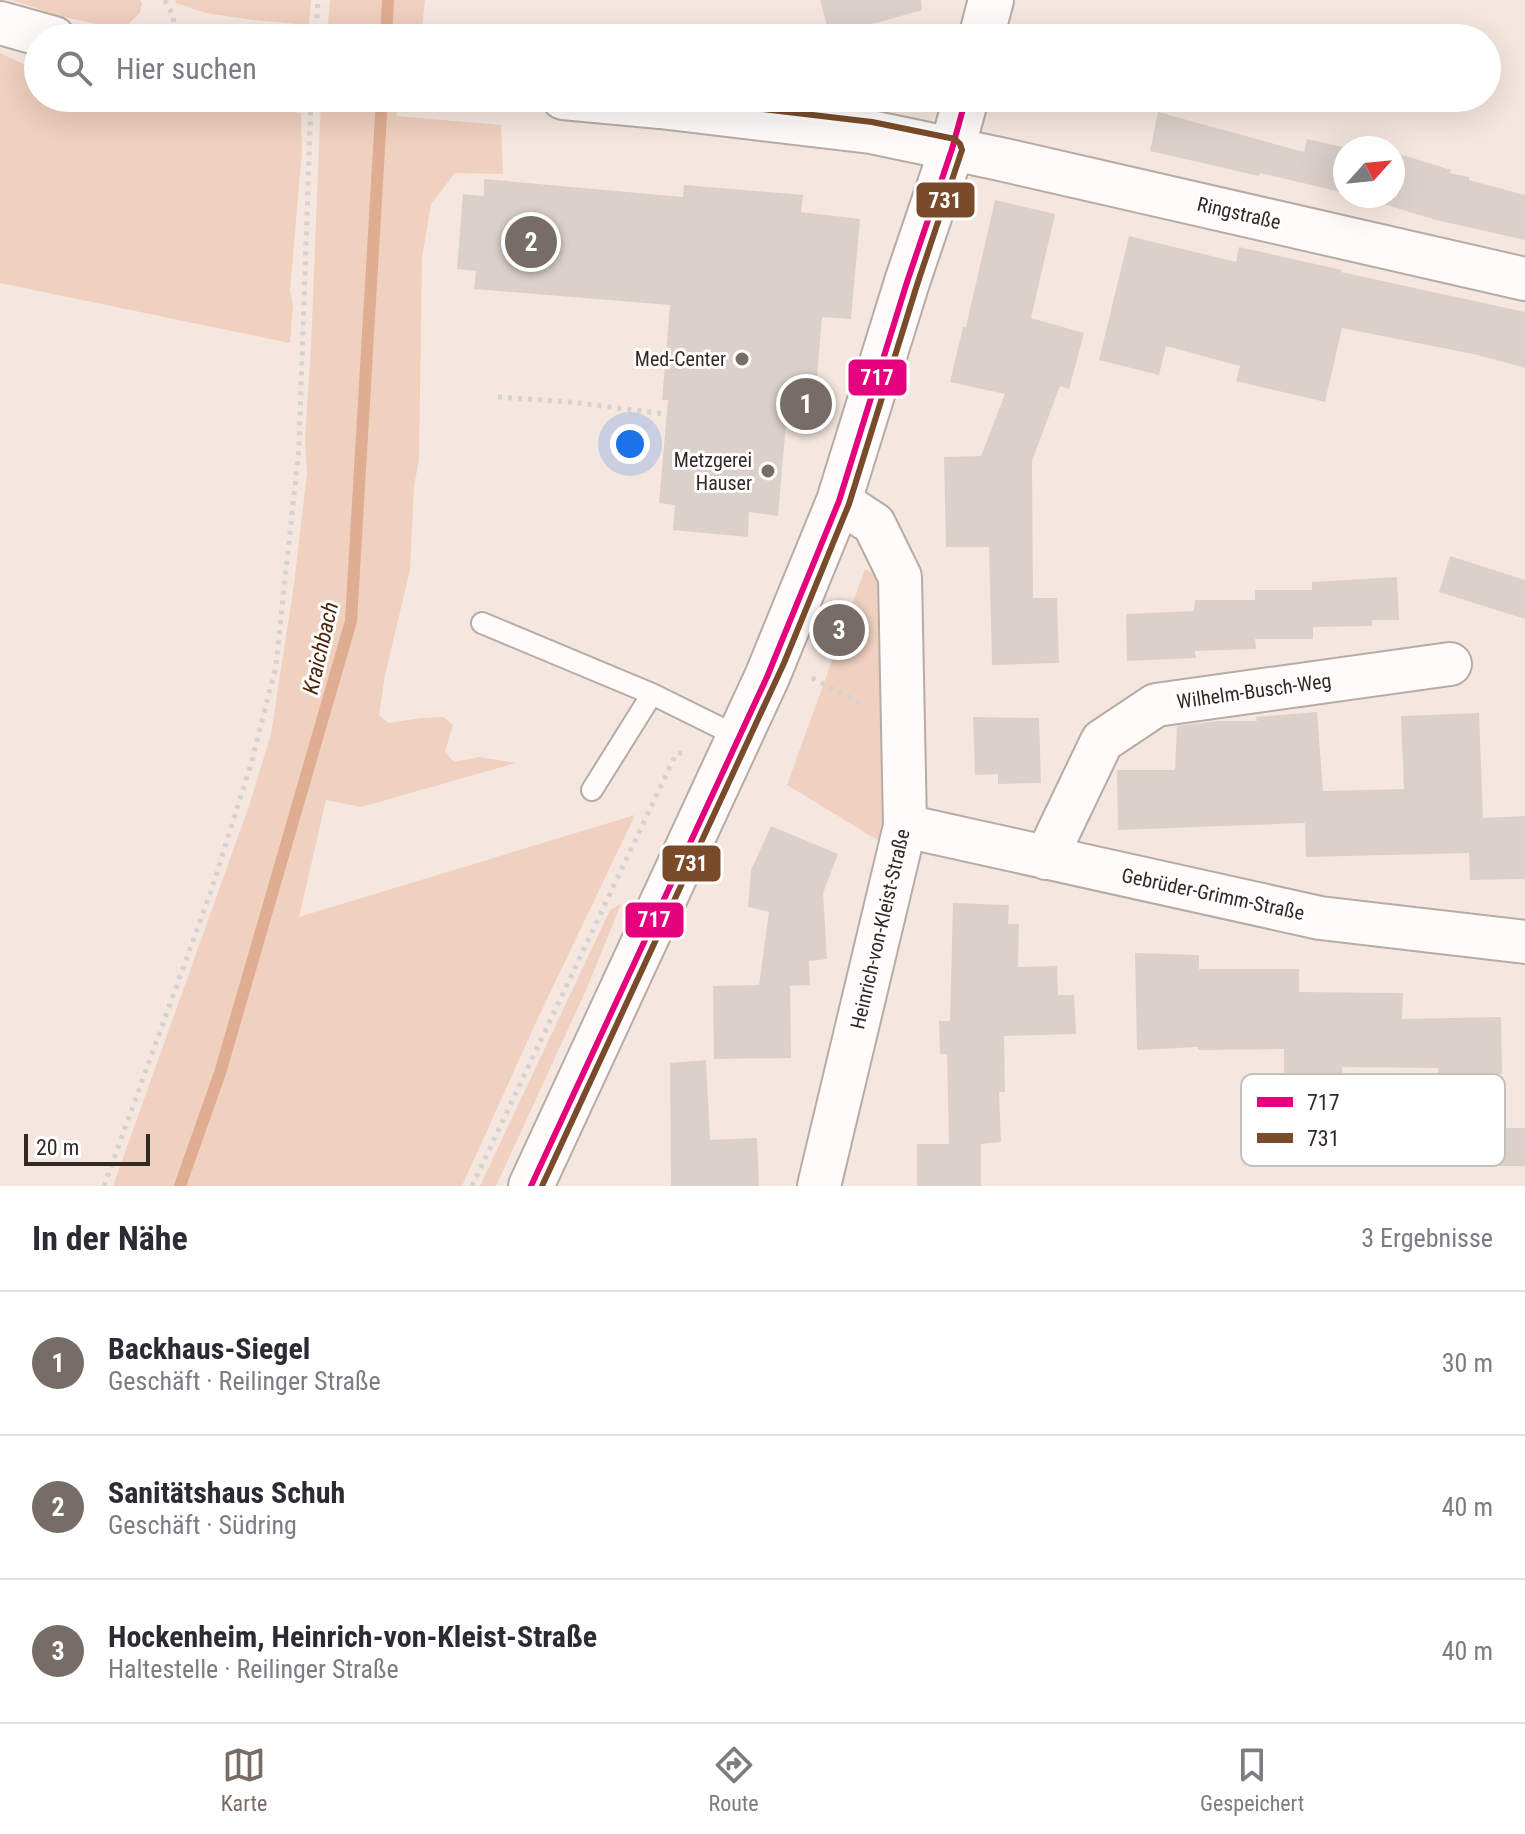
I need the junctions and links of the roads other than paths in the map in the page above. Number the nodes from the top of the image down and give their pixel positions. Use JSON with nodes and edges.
{"nodes":[{"id":1,"x":991,"y":0,"type":"edge"},
{"id":2,"x":0,"y":23,"type":"edge"},
{"id":3,"x":985,"y":24,"type":"edge"},
{"id":4,"x":24,"y":30,"type":"edge"},
{"id":5,"x":702,"y":112,"type":"edge"},
{"id":6,"x":962,"y":112,"type":"edge"},
{"id":7,"x":952,"y":149,"type":"junction"},
{"id":8,"x":1525,"y":279,"type":"edge"},
{"id":9,"x":839,"y":501,"type":"junction"},
{"id":10,"x":482,"y":623,"type":"dead end"},
{"id":11,"x":1450,"y":664,"type":"dead end"},
{"id":12,"x":652,"y":694,"type":"junction"},
{"id":13,"x":739,"y":737,"type":"junction"},
{"id":14,"x":592,"y":790,"type":"dead end"},
{"id":15,"x":905,"y":826,"type":"junction"},
{"id":16,"x":1046,"y":858,"type":"junction"},
{"id":17,"x":1525,"y":942,"type":"edge"},
{"id":18,"x":531,"y":1186,"type":"edge"},
{"id":19,"x":819,"y":1186,"type":"edge"}],
"edges":[{"from":1,"to":3,"type":"main road"},
{"from":2,"to":4,"type":"street"},
{"from":5,"to":7,"type":"street","name":"Ringstraße"},
{"from":6,"to":7,"type":"main road"},
{"from":7,"to":8,"type":"street","name":"Ringstraße"},
{"from":7,"to":9,"type":"main road"},
{"from":9,"to":13,"type":"main road"},
{"from":9,"to":15,"type":"street","name":"Heinrich-von-Kleist-Straße"},
{"from":10,"to":12,"type":"lane"},
{"from":11,"to":16,"type":"street","name":"Wilhelm-Busch-Weg"},
{"from":12,"to":13,"type":"lane"},
{"from":12,"to":14,"type":"lane"},
{"from":13,"to":18,"type":"main road"},
{"from":15,"to":16,"type":"street","name":"Gebrüder-Grimm-Straße"},
{"from":15,"to":19,"type":"street","name":"Heinrich-von-Kleist-Straße"},
{"from":16,"to":17,"type":"street","name":"Gebrüder-Grimm-Straße"}]}
